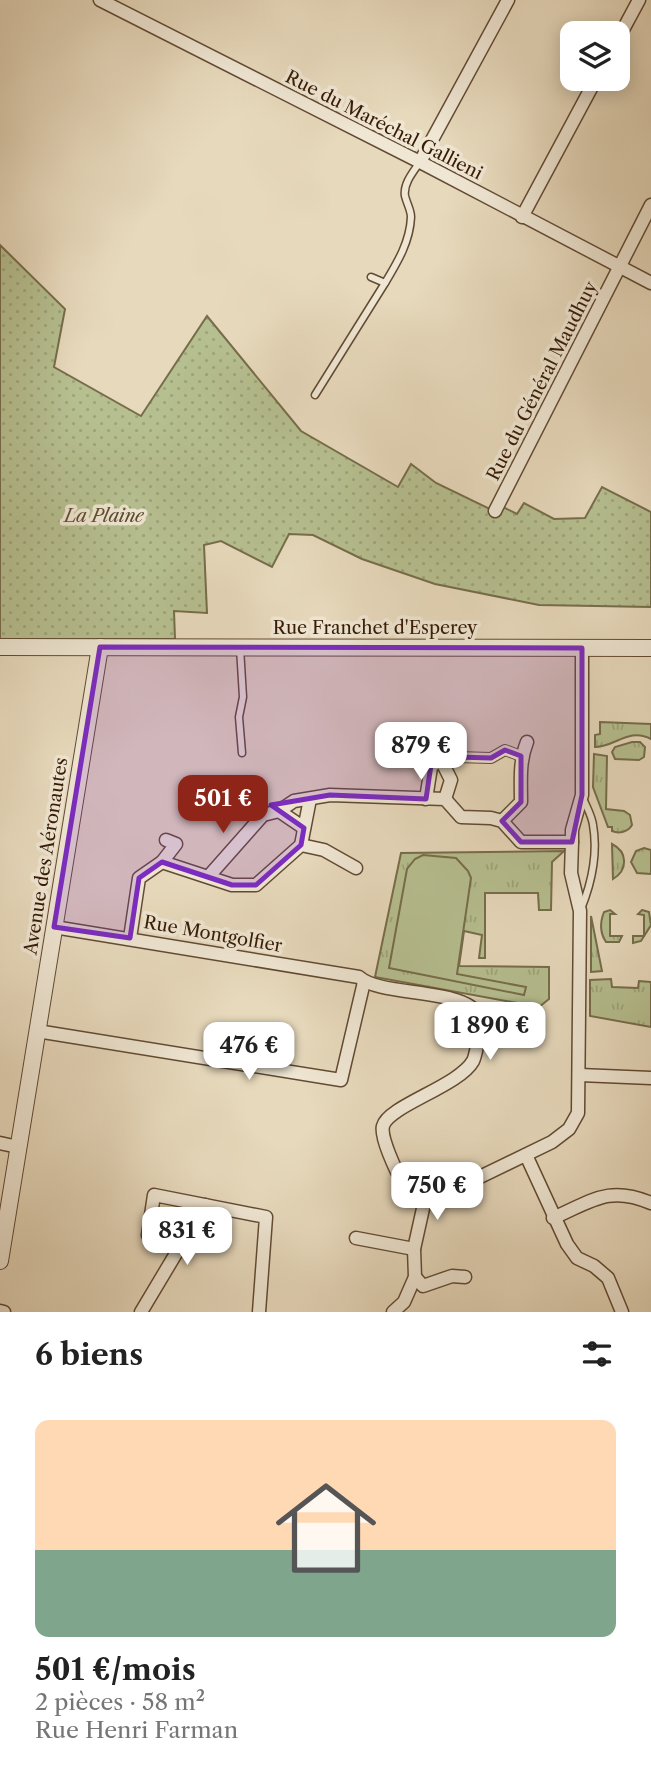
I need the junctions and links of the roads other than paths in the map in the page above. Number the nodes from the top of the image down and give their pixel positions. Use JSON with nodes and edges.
{"nodes":[{"id":1,"x":100,"y":0,"type":"edge"},
{"id":2,"x":508,"y":0,"type":"edge"},
{"id":3,"x":639,"y":0,"type":"edge"},
{"id":4,"x":628,"y":21,"type":"edge"},
{"id":5,"x":590,"y":91,"type":"edge"},
{"id":6,"x":419,"y":162,"type":"junction"},
{"id":7,"x":651,"y":205,"type":"edge"},
{"id":8,"x":523,"y":217,"type":"junction"},
{"id":9,"x":619,"y":267,"type":"junction"},
{"id":10,"x":371,"y":276,"type":"dead end"},
{"id":11,"x":385,"y":283,"type":"junction"},
{"id":12,"x":651,"y":283,"type":"edge"},
{"id":13,"x":316,"y":395,"type":"dead end"},
{"id":14,"x":495,"y":511,"type":"dead end"},
{"id":15,"x":240,"y":646,"type":"junction"},
{"id":16,"x":0,"y":647,"type":"edge"},
{"id":17,"x":100,"y":647,"type":"junction"},
{"id":18,"x":582,"y":648,"type":"junction"},
{"id":19,"x":651,"y":648,"type":"edge"},
{"id":20,"x":527,"y":742,"type":"dead end"},
{"id":21,"x":242,"y":753,"type":"dead end"},
{"id":22,"x":522,"y":756,"type":"junction"},
{"id":23,"x":443,"y":764,"type":"junction"},
{"id":24,"x":582,"y":795,"type":"junction"},
{"id":25,"x":310,"y":799,"type":"junction"},
{"id":26,"x":426,"y":799,"type":"junction"},
{"id":27,"x":445,"y":799,"type":"junction"},
{"id":28,"x":279,"y":811,"type":"junction"},
{"id":29,"x":502,"y":821,"type":"junction"},
{"id":30,"x":304,"y":828,"type":"junction"},
{"id":31,"x":166,"y":839,"type":"dead end"},
{"id":32,"x":572,"y":842,"type":"junction"},
{"id":33,"x":301,"y":845,"type":"junction"},
{"id":34,"x":162,"y":862,"type":"junction"},
{"id":35,"x":356,"y":867,"type":"dead end"},
{"id":36,"x":209,"y":876,"type":"junction"},
{"id":37,"x":580,"y":911,"type":"junction"},
{"id":38,"x":54,"y":927,"type":"junction"},
{"id":39,"x":130,"y":938,"type":"junction"},
{"id":40,"x":365,"y":982,"type":"junction"},
{"id":41,"x":37,"y":1031,"type":"junction"},
{"id":42,"x":580,"y":1075,"type":"junction"},
{"id":43,"x":651,"y":1078,"type":"edge"},
{"id":44,"x":0,"y":1143,"type":"edge"},
{"id":45,"x":19,"y":1146,"type":"junction"},
{"id":46,"x":526,"y":1154,"type":"junction"},
{"id":47,"x":651,"y":1203,"type":"edge"},
{"id":48,"x":205,"y":1205,"type":"junction"},
{"id":49,"x":424,"y":1205,"type":"junction"},
{"id":50,"x":553,"y":1219,"type":"junction"},
{"id":51,"x":356,"y":1238,"type":"dead end"},
{"id":52,"x":414,"y":1249,"type":"junction"},
{"id":53,"x":178,"y":1250,"type":"junction"},
{"id":54,"x":0,"y":1261,"type":"edge"},
{"id":55,"x":415,"y":1277,"type":"junction"},
{"id":56,"x":465,"y":1277,"type":"dead end"},
{"id":57,"x":141,"y":1312,"type":"edge"},
{"id":58,"x":259,"y":1312,"type":"edge"},
{"id":59,"x":393,"y":1312,"type":"edge"},
{"id":60,"x":622,"y":1312,"type":"edge"}],
"edges":[{"from":1,"to":6,"type":"street","name":"Rue du Maréchal Gallieni"},
{"from":2,"to":6,"type":"street"},
{"from":3,"to":4,"type":"street"},
{"from":5,"to":8,"type":"street"},
{"from":6,"to":8,"type":"street","name":"Rue du Maréchal Gallieni"},
{"from":6,"to":11,"type":"lane"},
{"from":7,"to":9,"type":"street","name":"Rue du Général Maudhuy"},
{"from":8,"to":9,"type":"street","name":"Rue du Maréchal Gallieni"},
{"from":9,"to":12,"type":"street","name":"Rue du Maréchal Gallieni"},
{"from":9,"to":14,"type":"street","name":"Rue du Général Maudhuy"},
{"from":10,"to":11,"type":"lane"},
{"from":11,"to":13,"type":"lane"},
{"from":15,"to":17,"type":"street","name":"Rue Franchet d'Esperey"},
{"from":15,"to":18,"type":"street","name":"Rue Franchet d'Esperey"},
{"from":15,"to":21,"type":"lane"},
{"from":16,"to":17,"type":"street","name":"Rue Franchet d'Esperey"},
{"from":17,"to":38,"type":"street","name":"Avenue des Aéronautes"},
{"from":18,"to":19,"type":"street","name":"Rue Franchet d'Esperey"},
{"from":18,"to":24,"type":"street"},
{"from":20,"to":22,"type":"street"},
{"from":22,"to":23,"type":"street"},
{"from":22,"to":29,"type":"street"},
{"from":23,"to":26,"type":"street"},
{"from":23,"to":27,"type":"street"},
{"from":24,"to":32,"type":"street"},
{"from":24,"to":37,"type":"lane"},
{"from":25,"to":26,"type":"street"},
{"from":25,"to":28,"type":"street"},
{"from":25,"to":30,"type":"street"},
{"from":26,"to":27,"type":"street"},
{"from":27,"to":29,"type":"street"},
{"from":28,"to":30,"type":"street"},
{"from":28,"to":36,"type":"street"},
{"from":29,"to":32,"type":"street"},
{"from":30,"to":33,"type":"street"},
{"from":31,"to":34,"type":"street"},
{"from":32,"to":37,"type":"street"},
{"from":33,"to":35,"type":"street"},
{"from":33,"to":36,"type":"street"},
{"from":34,"to":36,"type":"street"},
{"from":34,"to":39,"type":"street"},
{"from":37,"to":42,"type":"street"},
{"from":38,"to":39,"type":"street","name":"Rue Montgolfier"},
{"from":38,"to":41,"type":"street","name":"Avenue des Aéronautes"},
{"from":39,"to":40,"type":"street","name":"Rue Montgolfier"},
{"from":40,"to":41,"type":"street"},
{"from":40,"to":49,"type":"street","name":"Rue Montgolfier"},
{"from":41,"to":45,"type":"street","name":"Avenue des Aéronautes"},
{"from":42,"to":43,"type":"street"},
{"from":42,"to":46,"type":"street"},
{"from":44,"to":45,"type":"street"},
{"from":45,"to":54,"type":"street","name":"Avenue des Aéronautes"},
{"from":46,"to":49,"type":"street"},
{"from":46,"to":50,"type":"street"},
{"from":47,"to":50,"type":"street"},
{"from":48,"to":53,"type":"street"},
{"from":48,"to":53,"type":"street"},
{"from":48,"to":58,"type":"street"},
{"from":49,"to":52,"type":"street"},
{"from":50,"to":60,"type":"street"},
{"from":51,"to":52,"type":"street"},
{"from":52,"to":55,"type":"street"},
{"from":53,"to":57,"type":"street"},
{"from":55,"to":56,"type":"street"},
{"from":55,"to":59,"type":"street"}]}
